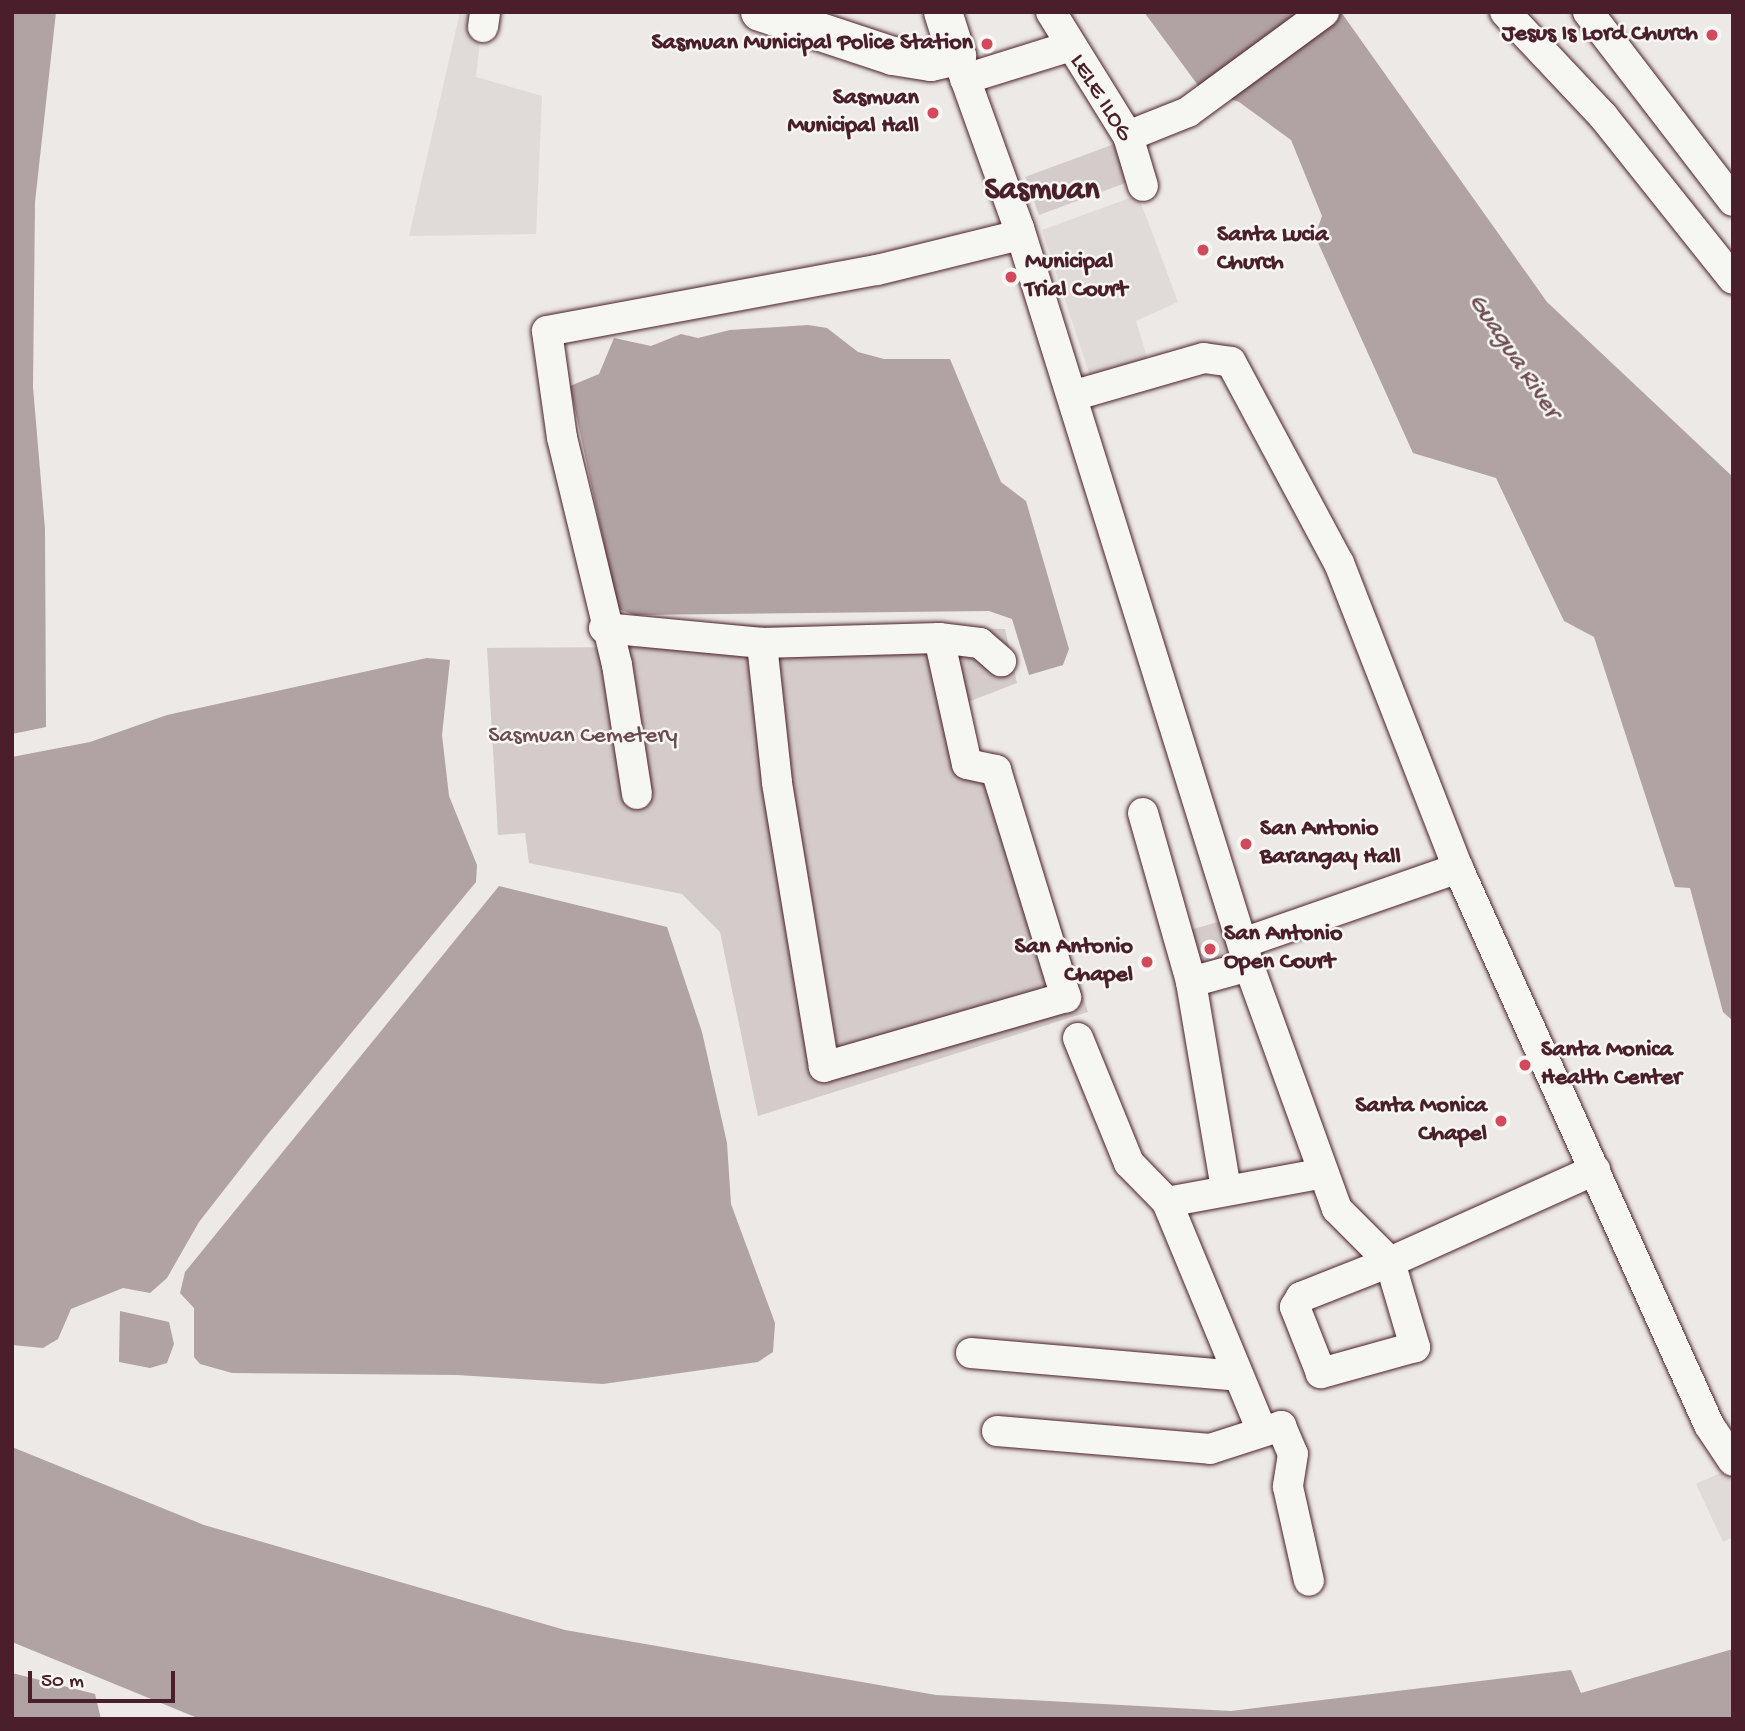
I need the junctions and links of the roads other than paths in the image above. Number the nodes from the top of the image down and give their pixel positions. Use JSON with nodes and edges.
{"nodes":[{"id":1,"x":760,"y":12,"type":"edge"},
{"id":2,"x":943,"y":12,"type":"edge"},
{"id":3,"x":1051,"y":12,"type":"edge"},
{"id":4,"x":1324,"y":12,"type":"edge"},
{"id":5,"x":1505,"y":12,"type":"edge"},
{"id":6,"x":1588,"y":12,"type":"edge"},
{"id":7,"x":1068,"y":47,"type":"junction"},
{"id":8,"x":961,"y":67,"type":"junction"},
{"id":9,"x":1128,"y":136,"type":"junction"},
{"id":10,"x":1143,"y":186,"type":"dead end"},
{"id":11,"x":1733,"y":201,"type":"edge"},
{"id":12,"x":1020,"y":235,"type":"junction"},
{"id":13,"x":1733,"y":279,"type":"edge"},
{"id":14,"x":1072,"y":396,"type":"junction"},
{"id":15,"x":604,"y":628,"type":"junction"},
{"id":16,"x":939,"y":638,"type":"junction"},
{"id":17,"x":762,"y":643,"type":"junction"},
{"id":18,"x":1001,"y":661,"type":"dead end"},
{"id":19,"x":637,"y":794,"type":"dead end"},
{"id":20,"x":1143,"y":813,"type":"dead end"},
{"id":21,"x":1458,"y":868,"type":"junction"},
{"id":22,"x":1246,"y":955,"type":"junction"},
{"id":23,"x":1191,"y":982,"type":"junction"},
{"id":24,"x":1078,"y":1038,"type":"dead end"},
{"id":25,"x":1595,"y":1170,"type":"junction"},
{"id":26,"x":1321,"y":1178,"type":"junction"},
{"id":27,"x":1226,"y":1189,"type":"junction"},
{"id":28,"x":1167,"y":1202,"type":"junction"},
{"id":29,"x":971,"y":1353,"type":"dead end"},
{"id":30,"x":1238,"y":1376,"type":"junction"},
{"id":31,"x":997,"y":1431,"type":"dead end"},
{"id":32,"x":1262,"y":1431,"type":"junction"},
{"id":33,"x":1733,"y":1461,"type":"edge"},
{"id":34,"x":1309,"y":1581,"type":"dead end"}],
"edges":[{"from":1,"to":8,"type":"main road"},
{"from":2,"to":8,"type":"main road"},
{"from":3,"to":7,"type":"street","name":"LELE ILOG"},
{"from":4,"to":9,"type":"street"},
{"from":5,"to":13,"type":"street"},
{"from":6,"to":11,"type":"street"},
{"from":7,"to":8,"type":"street"},
{"from":7,"to":9,"type":"street","name":"LELE ILOG"},
{"from":8,"to":12,"type":"street"},
{"from":9,"to":10,"type":"street","name":"LELE ILOG"},
{"from":12,"to":14,"type":"street"},
{"from":12,"to":15,"type":"street"},
{"from":14,"to":21,"type":"street"},
{"from":14,"to":22,"type":"street"},
{"from":15,"to":17,"type":"street"},
{"from":15,"to":19,"type":"street"},
{"from":16,"to":17,"type":"street"},
{"from":16,"to":17,"type":"street"},
{"from":16,"to":18,"type":"street"},
{"from":20,"to":23,"type":"street"},
{"from":21,"to":22,"type":"street"},
{"from":21,"to":25,"type":"street"},
{"from":22,"to":23,"type":"street"},
{"from":22,"to":26,"type":"street"},
{"from":23,"to":27,"type":"street"},
{"from":24,"to":28,"type":"street"},
{"from":25,"to":26,"type":"street"},
{"from":25,"to":33,"type":"street"},
{"from":26,"to":27,"type":"street"},
{"from":27,"to":28,"type":"street"},
{"from":28,"to":30,"type":"street"},
{"from":29,"to":30,"type":"street"},
{"from":30,"to":32,"type":"street"},
{"from":31,"to":32,"type":"street"},
{"from":32,"to":34,"type":"street"}]}
